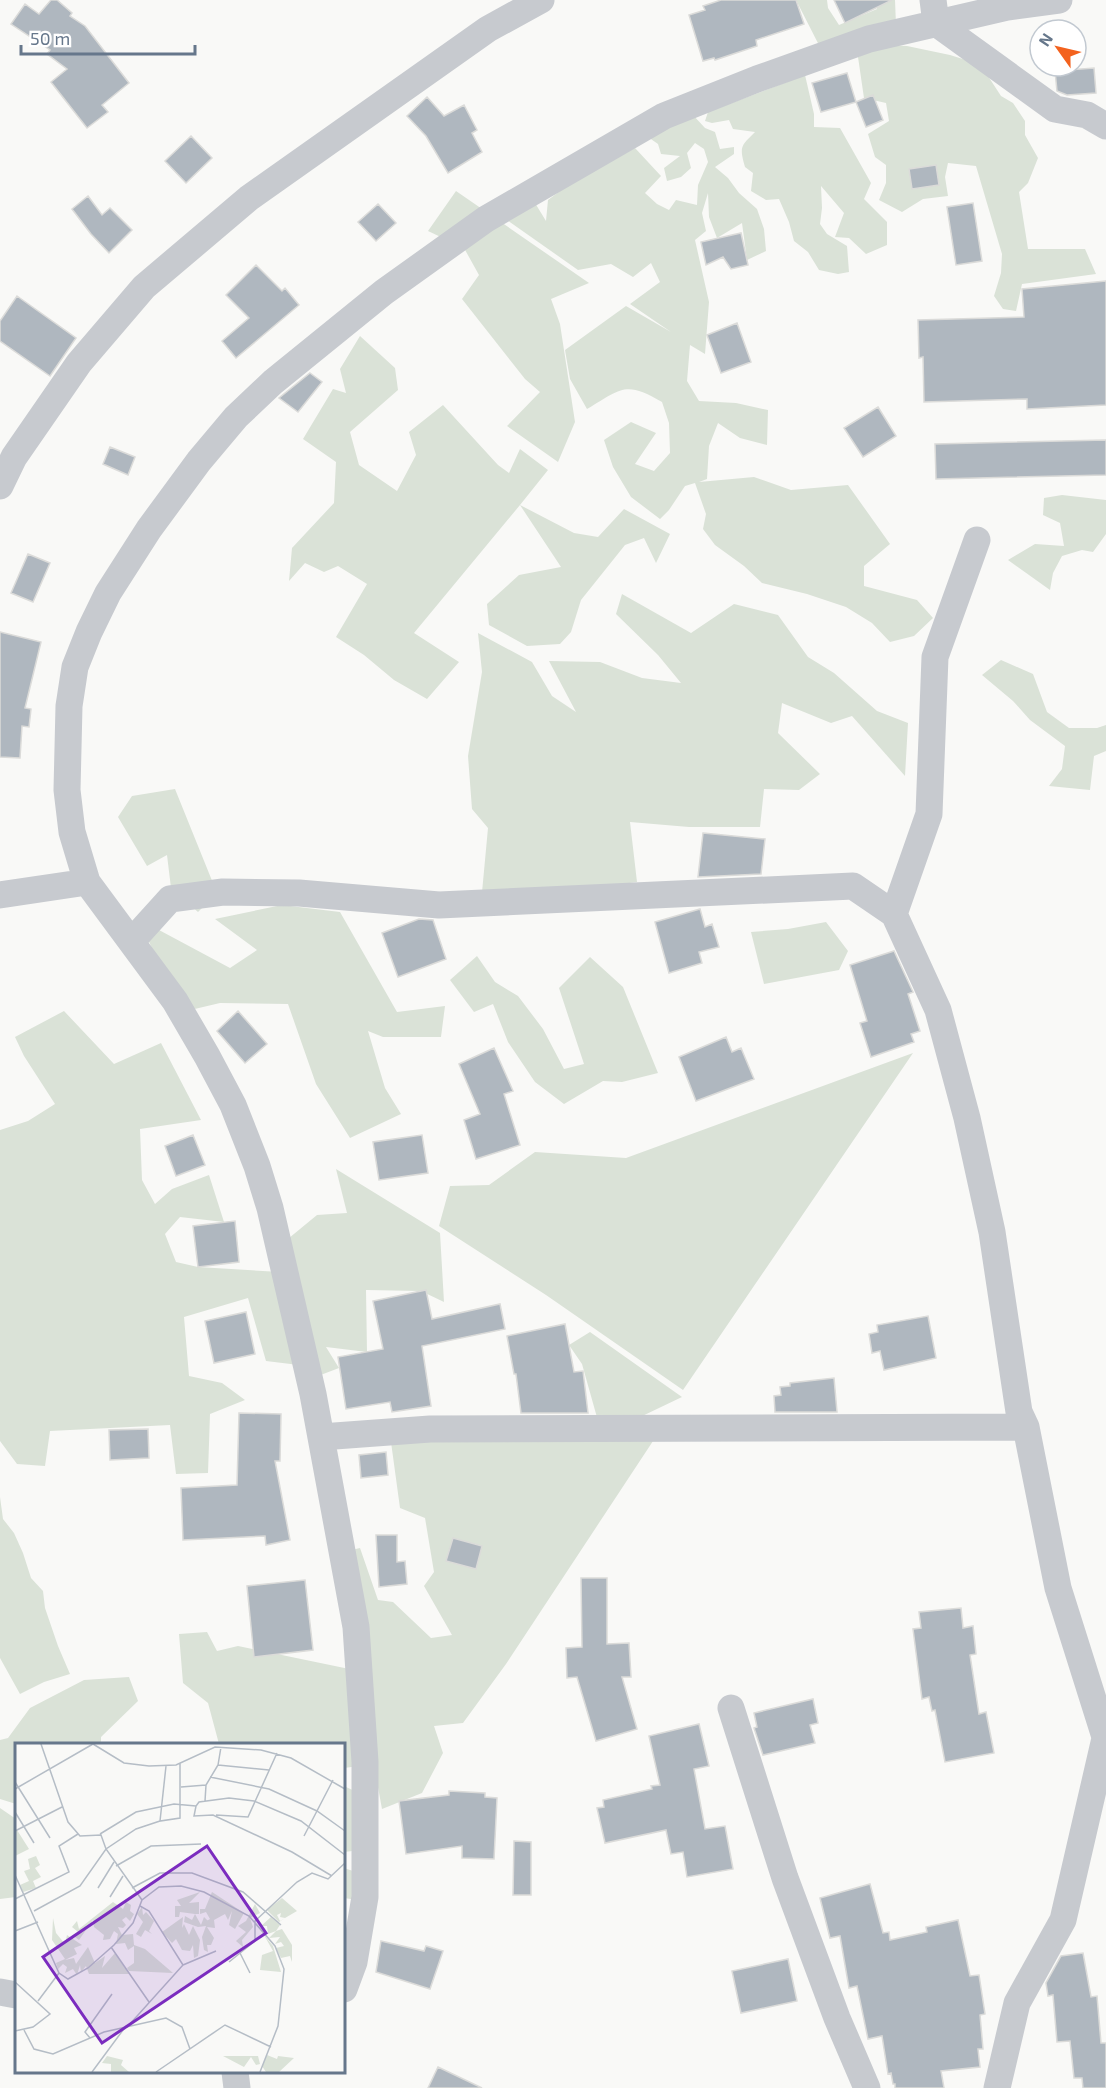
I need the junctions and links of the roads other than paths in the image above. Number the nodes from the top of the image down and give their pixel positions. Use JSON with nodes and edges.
{"nodes":[{"id":1,"x":541,"y":0,"type":"edge"},
{"id":2,"x":1059,"y":0,"type":"edge"},
{"id":3,"x":934,"y":12,"type":"edge"},
{"id":4,"x":1106,"y":126,"type":"edge"},
{"id":5,"x":0,"y":486,"type":"edge"},
{"id":6,"x":977,"y":540,"type":"dead end"},
{"id":7,"x":87,"y":882,"type":"junction"},
{"id":8,"x":0,"y":895,"type":"edge"},
{"id":9,"x":894,"y":914,"type":"junction"},
{"id":10,"x":132,"y":941,"type":"junction"},
{"id":11,"x":1026,"y":1427,"type":"junction"},
{"id":12,"x":321,"y":1437,"type":"junction"},
{"id":13,"x":731,"y":1708,"type":"dead end"},
{"id":14,"x":1106,"y":1736,"type":"edge"},
{"id":15,"x":1102,"y":1779,"type":"edge"},
{"id":16,"x":345,"y":1986,"type":"edge"},
{"id":17,"x":0,"y":1992,"type":"edge"},
{"id":18,"x":15,"y":1995,"type":"edge"},
{"id":19,"x":236,"y":2073,"type":"edge"},
{"id":20,"x":237,"y":2088,"type":"edge"},
{"id":21,"x":867,"y":2088,"type":"edge"},
{"id":22,"x":998,"y":2088,"type":"edge"}],
"edges":[{"from":1,"to":5,"type":"street"},
{"from":2,"to":3,"type":"street"},
{"from":3,"to":4,"type":"street"},
{"from":3,"to":7,"type":"street"},
{"from":6,"to":9,"type":"street"},
{"from":7,"to":8,"type":"street"},
{"from":7,"to":10,"type":"street"},
{"from":9,"to":10,"type":"street"},
{"from":9,"to":11,"type":"street"},
{"from":10,"to":12,"type":"street"},
{"from":11,"to":12,"type":"street"},
{"from":11,"to":14,"type":"street"},
{"from":12,"to":16,"type":"street"},
{"from":13,"to":21,"type":"street"},
{"from":14,"to":15,"type":"street"},
{"from":15,"to":22,"type":"street"},
{"from":17,"to":18,"type":"street"},
{"from":19,"to":20,"type":"street"}]}
